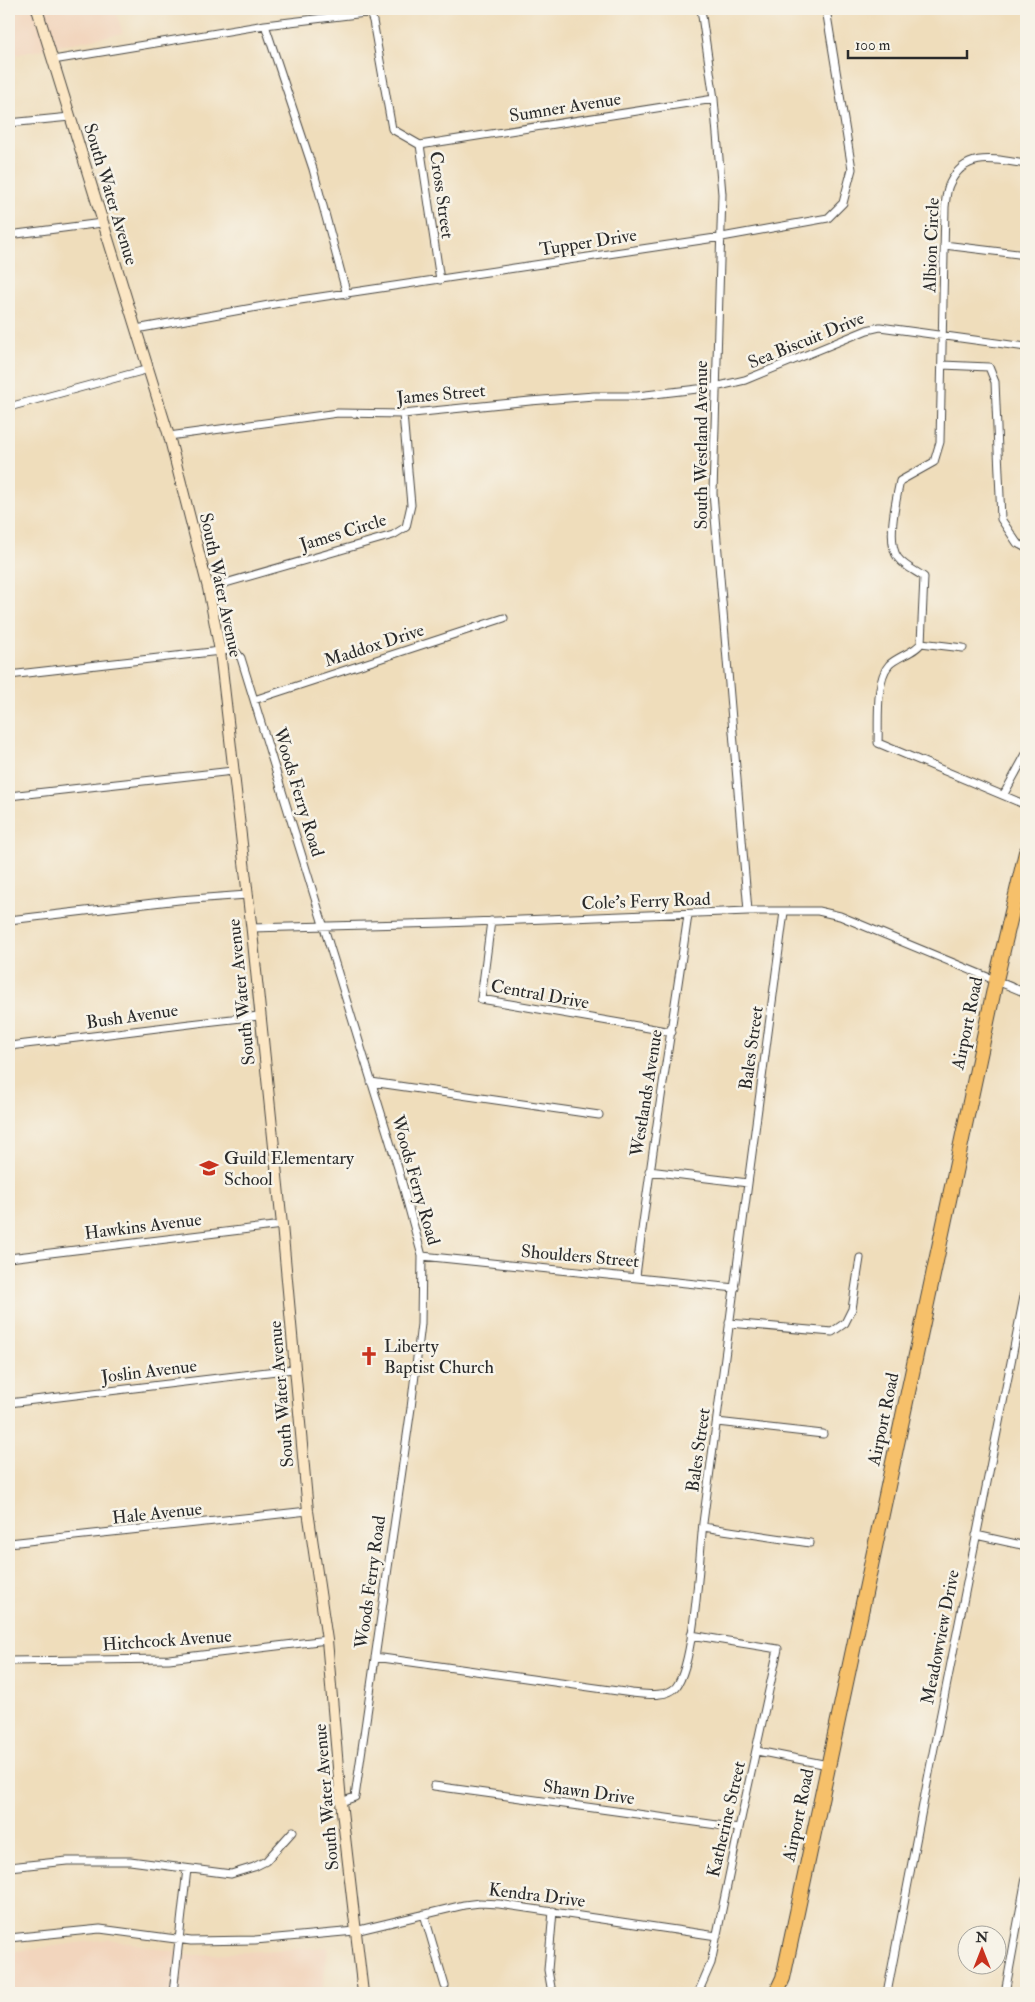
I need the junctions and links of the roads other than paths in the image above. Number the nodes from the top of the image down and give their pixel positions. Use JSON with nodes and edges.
{"nodes":[{"id":1,"x":37,"y":9,"type":"edge"},
{"id":2,"x":399,"y":9,"type":"edge"},
{"id":3,"x":701,"y":9,"type":"edge"},
{"id":4,"x":826,"y":9,"type":"edge"},
{"id":5,"x":370,"y":13,"type":"junction"},
{"id":6,"x":265,"y":25,"type":"junction"},
{"id":7,"x":53,"y":60,"type":"junction"},
{"id":8,"x":714,"y":99,"type":"junction"},
{"id":9,"x":70,"y":117,"type":"junction"},
{"id":10,"x":9,"y":123,"type":"edge"},
{"id":11,"x":420,"y":145,"type":"junction"},
{"id":12,"x":1026,"y":164,"type":"edge"},
{"id":13,"x":102,"y":223,"type":"junction"},
{"id":14,"x":9,"y":235,"type":"edge"},
{"id":15,"x":722,"y":237,"type":"junction"},
{"id":16,"x":944,"y":245,"type":"junction"},
{"id":17,"x":1026,"y":255,"type":"edge"},
{"id":18,"x":440,"y":280,"type":"junction"},
{"id":19,"x":347,"y":294,"type":"junction"},
{"id":20,"x":136,"y":329,"type":"junction"},
{"id":21,"x":943,"y":336,"type":"junction"},
{"id":22,"x":1026,"y":346,"type":"edge"},
{"id":23,"x":942,"y":365,"type":"junction"},
{"id":24,"x":149,"y":369,"type":"junction"},
{"id":25,"x":715,"y":387,"type":"junction"},
{"id":26,"x":9,"y":407,"type":"edge"},
{"id":27,"x":403,"y":414,"type":"junction"},
{"id":28,"x":169,"y":436,"type":"junction"},
{"id":29,"x":1026,"y":548,"type":"edge"},
{"id":30,"x":208,"y":588,"type":"junction"},
{"id":31,"x":504,"y":618,"type":"dead end"},
{"id":32,"x":921,"y":643,"type":"junction"},
{"id":33,"x":963,"y":648,"type":"dead end"},
{"id":34,"x":220,"y":651,"type":"junction"},
{"id":35,"x":9,"y":675,"type":"edge"},
{"id":36,"x":254,"y":700,"type":"junction"},
{"id":37,"x":1026,"y":754,"type":"edge"},
{"id":38,"x":233,"y":771,"type":"junction"},
{"id":39,"x":1004,"y":794,"type":"junction"},
{"id":40,"x":9,"y":796,"type":"edge"},
{"id":41,"x":1026,"y":804,"type":"edge"},
{"id":42,"x":1026,"y":852,"type":"edge"},
{"id":43,"x":247,"y":895,"type":"junction"},
{"id":44,"x":748,"y":911,"type":"junction"},
{"id":45,"x":784,"y":912,"type":"junction"},
{"id":46,"x":688,"y":915,"type":"junction"},
{"id":47,"x":9,"y":920,"type":"edge"},
{"id":48,"x":490,"y":921,"type":"junction"},
{"id":49,"x":325,"y":927,"type":"junction"},
{"id":50,"x":251,"y":928,"type":"junction"},
{"id":51,"x":996,"y":980,"type":"junction"},
{"id":52,"x":1026,"y":993,"type":"edge"},
{"id":53,"x":259,"y":1016,"type":"junction"},
{"id":54,"x":672,"y":1032,"type":"junction"},
{"id":55,"x":9,"y":1046,"type":"edge"},
{"id":56,"x":371,"y":1082,"type":"junction"},
{"id":57,"x":599,"y":1115,"type":"dead end"},
{"id":58,"x":649,"y":1171,"type":"junction"},
{"id":59,"x":748,"y":1183,"type":"junction"},
{"id":60,"x":282,"y":1225,"type":"junction"},
{"id":61,"x":422,"y":1256,"type":"junction"},
{"id":62,"x":9,"y":1258,"type":"edge"},
{"id":63,"x":860,"y":1258,"type":"dead end"},
{"id":64,"x":636,"y":1276,"type":"junction"},
{"id":65,"x":736,"y":1288,"type":"junction"},
{"id":66,"x":1026,"y":1288,"type":"edge"},
{"id":67,"x":730,"y":1323,"type":"junction"},
{"id":68,"x":294,"y":1369,"type":"junction"},
{"id":69,"x":9,"y":1402,"type":"edge"},
{"id":70,"x":717,"y":1422,"type":"junction"},
{"id":71,"x":823,"y":1434,"type":"dead end"},
{"id":72,"x":308,"y":1511,"type":"junction"},
{"id":73,"x":703,"y":1526,"type":"junction"},
{"id":74,"x":976,"y":1535,"type":"junction"},
{"id":75,"x":810,"y":1543,"type":"dead end"},
{"id":76,"x":9,"y":1544,"type":"edge"},
{"id":77,"x":1026,"y":1546,"type":"edge"},
{"id":78,"x":691,"y":1635,"type":"junction"},
{"id":79,"x":327,"y":1640,"type":"junction"},
{"id":80,"x":375,"y":1657,"type":"junction"},
{"id":81,"x":9,"y":1661,"type":"edge"},
{"id":82,"x":757,"y":1751,"type":"junction"},
{"id":83,"x":828,"y":1765,"type":"junction"},
{"id":84,"x":434,"y":1786,"type":"dead end"},
{"id":85,"x":341,"y":1802,"type":"junction"},
{"id":86,"x":739,"y":1828,"type":"junction"},
{"id":87,"x":293,"y":1831,"type":"dead end"},
{"id":88,"x":9,"y":1868,"type":"edge"},
{"id":89,"x":188,"y":1869,"type":"junction"},
{"id":90,"x":1026,"y":1878,"type":"edge"},
{"id":91,"x":553,"y":1911,"type":"junction"},
{"id":92,"x":424,"y":1914,"type":"junction"},
{"id":93,"x":355,"y":1931,"type":"junction"},
{"id":94,"x":717,"y":1936,"type":"junction"},
{"id":95,"x":9,"y":1938,"type":"edge"},
{"id":96,"x":179,"y":1939,"type":"junction"},
{"id":97,"x":445,"y":1986,"type":"dead end"},
{"id":98,"x":173,"y":1993,"type":"edge"},
{"id":99,"x":363,"y":1993,"type":"edge"},
{"id":100,"x":552,"y":1993,"type":"edge"},
{"id":101,"x":698,"y":1993,"type":"edge"},
{"id":102,"x":776,"y":1993,"type":"edge"},
{"id":103,"x":887,"y":1993,"type":"edge"},
{"id":104,"x":1005,"y":1993,"type":"edge"}],
"edges":[{"from":1,"to":7,"type":"main road","name":"South Water Avenue"},
{"from":2,"to":5,"type":"street"},
{"from":3,"to":8,"type":"street","name":"South Westland Avenue"},
{"from":4,"to":15,"type":"street","name":"Tupper Drive"},
{"from":5,"to":6,"type":"street"},
{"from":5,"to":11,"type":"street","name":"Cross Street"},
{"from":6,"to":7,"type":"street"},
{"from":6,"to":19,"type":"street"},
{"from":7,"to":9,"type":"main road","name":"South Water Avenue"},
{"from":8,"to":11,"type":"street","name":"Sumner Avenue"},
{"from":8,"to":15,"type":"street","name":"South Westland Avenue"},
{"from":9,"to":10,"type":"street"},
{"from":9,"to":13,"type":"main road","name":"South Water Avenue"},
{"from":11,"to":18,"type":"street","name":"Cross Street"},
{"from":12,"to":16,"type":"street","name":"Albion Circle"},
{"from":13,"to":14,"type":"street"},
{"from":13,"to":20,"type":"main road","name":"South Water Avenue"},
{"from":15,"to":18,"type":"street","name":"Tupper Drive"},
{"from":15,"to":25,"type":"street","name":"South Westland Avenue"},
{"from":16,"to":17,"type":"street"},
{"from":16,"to":21,"type":"street","name":"Albion Circle"},
{"from":18,"to":19,"type":"street","name":"Tupper Drive"},
{"from":19,"to":20,"type":"street","name":"Tupper Drive"},
{"from":20,"to":24,"type":"main road","name":"South Water Avenue"},
{"from":21,"to":22,"type":"street","name":"Sea Biscuit Drive"},
{"from":21,"to":23,"type":"street","name":"Albion Circle"},
{"from":21,"to":25,"type":"street","name":"Sea Biscuit Drive"},
{"from":23,"to":29,"type":"street"},
{"from":23,"to":32,"type":"street","name":"Albion Circle"},
{"from":24,"to":26,"type":"street"},
{"from":24,"to":28,"type":"main road","name":"South Water Avenue"},
{"from":25,"to":27,"type":"street","name":"James Street"},
{"from":25,"to":44,"type":"street","name":"South Westland Avenue"},
{"from":27,"to":28,"type":"street","name":"James Street"},
{"from":27,"to":30,"type":"street","name":"James Circle"},
{"from":28,"to":30,"type":"main road","name":"South Water Avenue"},
{"from":30,"to":34,"type":"main road","name":"South Water Avenue"},
{"from":31,"to":36,"type":"street","name":"Maddox Drive"},
{"from":32,"to":33,"type":"street"},
{"from":32,"to":39,"type":"street"},
{"from":34,"to":35,"type":"street"},
{"from":34,"to":36,"type":"street","name":"Woods Ferry Road"},
{"from":34,"to":38,"type":"main road","name":"South Water Avenue"},
{"from":36,"to":49,"type":"street","name":"Woods Ferry Road"},
{"from":37,"to":39,"type":"street"},
{"from":38,"to":40,"type":"street"},
{"from":38,"to":43,"type":"main road","name":"South Water Avenue"},
{"from":39,"to":41,"type":"street"},
{"from":42,"to":51,"type":"highway","name":"Airport Road"},
{"from":43,"to":47,"type":"street"},
{"from":43,"to":50,"type":"main road","name":"South Water Avenue"},
{"from":44,"to":45,"type":"street","name":"Cole's Ferry Road"},
{"from":44,"to":46,"type":"street","name":"Cole's Ferry Road"},
{"from":45,"to":51,"type":"street","name":"Cole's Ferry Road"},
{"from":45,"to":59,"type":"street","name":"Bales Street"},
{"from":46,"to":48,"type":"street","name":"Cole's Ferry Road"},
{"from":46,"to":54,"type":"street","name":"Westlands Avenue"},
{"from":48,"to":49,"type":"street","name":"Cole's Ferry Road"},
{"from":48,"to":54,"type":"street","name":"Central Drive"},
{"from":49,"to":50,"type":"street","name":"Cole's Ferry Road"},
{"from":49,"to":56,"type":"street","name":"Woods Ferry Road"},
{"from":50,"to":53,"type":"main road","name":"South Water Avenue"},
{"from":51,"to":52,"type":"street","name":"Cole's Ferry Road"},
{"from":51,"to":83,"type":"highway","name":"Airport Road"},
{"from":53,"to":55,"type":"street","name":"Bush Avenue"},
{"from":53,"to":60,"type":"main road","name":"South Water Avenue"},
{"from":54,"to":58,"type":"street","name":"Westlands Avenue"},
{"from":56,"to":57,"type":"street"},
{"from":56,"to":61,"type":"street","name":"Woods Ferry Road"},
{"from":58,"to":59,"type":"street"},
{"from":58,"to":64,"type":"street","name":"Westlands Avenue"},
{"from":59,"to":65,"type":"street","name":"Bales Street"},
{"from":60,"to":62,"type":"street","name":"Hawkins Avenue"},
{"from":60,"to":68,"type":"main road","name":"South Water Avenue"},
{"from":61,"to":64,"type":"street","name":"Shoulders Street"},
{"from":61,"to":80,"type":"street","name":"Woods Ferry Road"},
{"from":63,"to":67,"type":"street"},
{"from":64,"to":65,"type":"street","name":"Shoulders Street"},
{"from":65,"to":67,"type":"street","name":"Bales Street"},
{"from":66,"to":74,"type":"street","name":"Meadowview Drive"},
{"from":67,"to":70,"type":"street","name":"Bales Street"},
{"from":68,"to":69,"type":"street","name":"Joslin Avenue"},
{"from":68,"to":72,"type":"main road","name":"South Water Avenue"},
{"from":70,"to":71,"type":"street"},
{"from":70,"to":73,"type":"street","name":"Bales Street"},
{"from":72,"to":76,"type":"street","name":"Hale Avenue"},
{"from":72,"to":79,"type":"main road","name":"South Water Avenue"},
{"from":73,"to":75,"type":"street"},
{"from":73,"to":78,"type":"street","name":"Bales Street"},
{"from":74,"to":77,"type":"street"},
{"from":74,"to":103,"type":"street","name":"Meadowview Drive"},
{"from":78,"to":80,"type":"street","name":"Bales Street"},
{"from":78,"to":82,"type":"street","name":"Katherine Street"},
{"from":79,"to":81,"type":"street","name":"Hitchcock Avenue"},
{"from":79,"to":85,"type":"main road","name":"South Water Avenue"},
{"from":80,"to":85,"type":"street","name":"Woods Ferry Road"},
{"from":82,"to":83,"type":"street"},
{"from":82,"to":86,"type":"street","name":"Katherine Street"},
{"from":83,"to":102,"type":"highway","name":"Airport Road"},
{"from":84,"to":86,"type":"street","name":"Shawn Drive"},
{"from":85,"to":93,"type":"main road","name":"South Water Avenue"},
{"from":86,"to":94,"type":"street","name":"Katherine Street"},
{"from":87,"to":89,"type":"street"},
{"from":88,"to":89,"type":"street"},
{"from":89,"to":96,"type":"street"},
{"from":90,"to":104,"type":"street"},
{"from":91,"to":92,"type":"street","name":"Kendra Drive"},
{"from":91,"to":94,"type":"street","name":"Kendra Drive"},
{"from":91,"to":100,"type":"street"},
{"from":92,"to":93,"type":"street","name":"Kendra Drive"},
{"from":92,"to":97,"type":"street"},
{"from":93,"to":96,"type":"street","name":"Kendra Drive"},
{"from":93,"to":99,"type":"main road","name":"South Water Avenue"},
{"from":94,"to":101,"type":"street","name":"Katherine Street"},
{"from":95,"to":96,"type":"street","name":"Kendra Drive"},
{"from":96,"to":98,"type":"street"}]}
